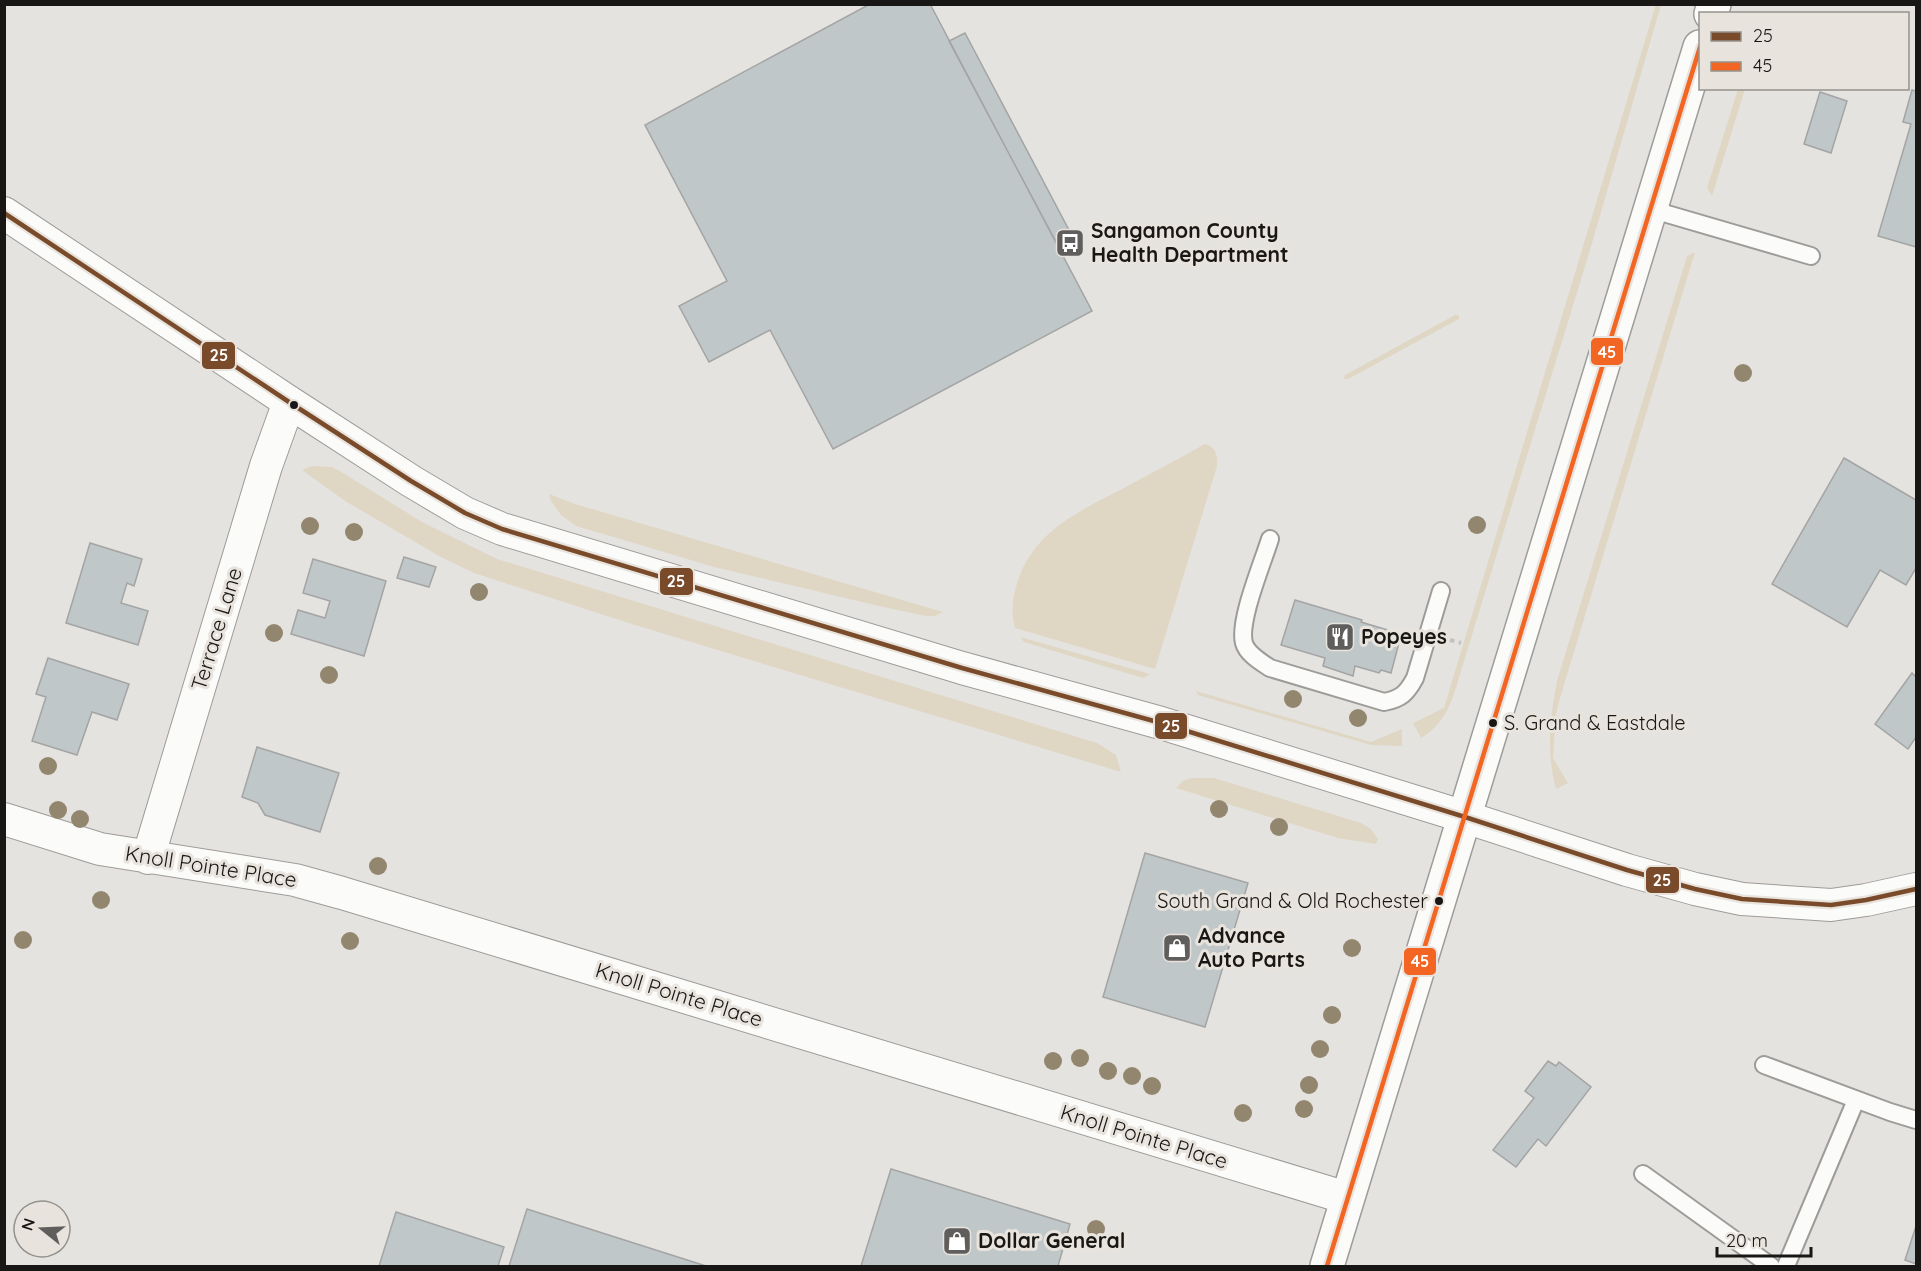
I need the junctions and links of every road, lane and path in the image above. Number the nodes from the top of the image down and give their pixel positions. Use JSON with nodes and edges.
{"nodes":[{"id":1,"x":1699,"y":53,"type":"edge"},
{"id":2,"x":1650,"y":209,"type":"junction"},
{"id":3,"x":4,"y":213,"type":"edge"},
{"id":4,"x":1811,"y":256,"type":"dead end"},
{"id":5,"x":289,"y":402,"type":"junction"},
{"id":6,"x":1270,"y":539,"type":"dead end"},
{"id":7,"x":1441,"y":591,"type":"dead end"},
{"id":8,"x":1465,"y":817,"type":"junction"},
{"id":9,"x":4,"y":819,"type":"edge"},
{"id":10,"x":148,"y":858,"type":"junction"},
{"id":11,"x":1917,"y":889,"type":"edge"},
{"id":12,"x":1764,"y":1065,"type":"dead end"},
{"id":13,"x":1856,"y":1100,"type":"junction"},
{"id":14,"x":1917,"y":1120,"type":"edge"},
{"id":15,"x":1643,"y":1174,"type":"dead end"},
{"id":16,"x":1347,"y":1198,"type":"junction"},
{"id":17,"x":1327,"y":1266,"type":"edge"},
{"id":18,"x":1772,"y":1266,"type":"edge"},
{"id":19,"x":1786,"y":1266,"type":"edge"}],
"edges":[{"from":1,"to":2,"type":"main road"},
{"from":2,"to":4,"type":"lane"},
{"from":2,"to":8,"type":"main road"},
{"from":3,"to":5,"type":"street"},
{"from":5,"to":8,"type":"street"},
{"from":5,"to":10,"type":"street","name":"Terrace Lane"},
{"from":6,"to":7,"type":"lane"},
{"from":8,"to":11,"type":"street"},
{"from":8,"to":16,"type":"main road"},
{"from":9,"to":10,"type":"street","name":"Knoll Pointe Place"},
{"from":10,"to":16,"type":"street","name":"Knoll Pointe Place"},
{"from":12,"to":13,"type":"lane"},
{"from":13,"to":14,"type":"lane"},
{"from":13,"to":19,"type":"lane"},
{"from":15,"to":18,"type":"lane"},
{"from":16,"to":17,"type":"main road"}]}
